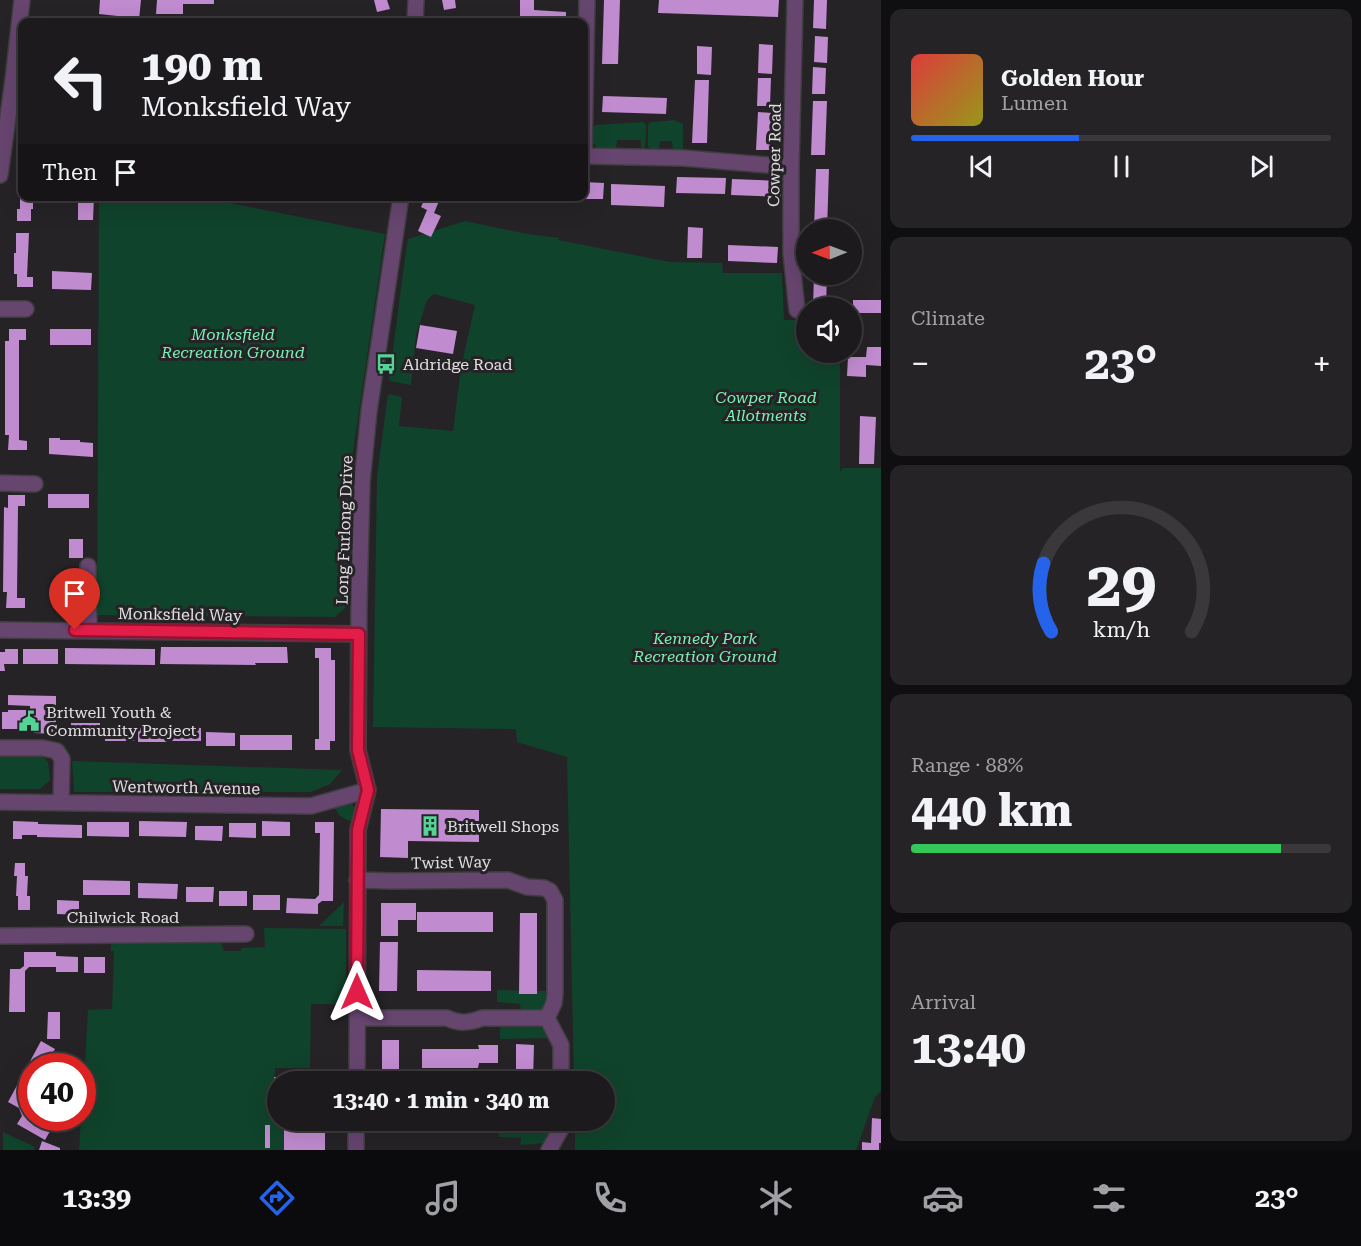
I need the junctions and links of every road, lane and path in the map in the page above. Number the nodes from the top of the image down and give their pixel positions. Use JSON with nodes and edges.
{"nodes":[{"id":1,"x":22,"y":0,"type":"edge"},
{"id":2,"x":416,"y":0,"type":"edge"},
{"id":3,"x":587,"y":0,"type":"edge"},
{"id":4,"x":795,"y":0,"type":"edge"},
{"id":5,"x":20,"y":18,"type":"edge"},
{"id":6,"x":415,"y":18,"type":"edge"},
{"id":7,"x":587,"y":18,"type":"edge"},
{"id":8,"x":18,"y":36,"type":"edge"},
{"id":9,"x":2,"y":135,"type":"edge"},
{"id":10,"x":588,"y":156,"type":"edge"},
{"id":11,"x":791,"y":167,"type":"junction"},
{"id":12,"x":0,"y":175,"type":"edge"},
{"id":13,"x":400,"y":201,"type":"edge"},
{"id":14,"x":796,"y":300,"type":"edge"},
{"id":15,"x":0,"y":309,"type":"edge"},
{"id":16,"x":27,"y":309,"type":"dead end"},
{"id":17,"x":0,"y":483,"type":"edge"},
{"id":18,"x":35,"y":484,"type":"dead end"},
{"id":19,"x":88,"y":566,"type":"dead end"},
{"id":20,"x":0,"y":630,"type":"edge"},
{"id":21,"x":89,"y":630,"type":"junction"},
{"id":22,"x":359,"y":634,"type":"junction"},
{"id":23,"x":0,"y":748,"type":"edge"},
{"id":24,"x":368,"y":790,"type":"junction"},
{"id":25,"x":0,"y":802,"type":"edge"},
{"id":26,"x":61,"y":803,"type":"junction"},
{"id":27,"x":357,"y":880,"type":"junction"},
{"id":28,"x":246,"y":934,"type":"dead end"},
{"id":29,"x":0,"y":936,"type":"edge"},
{"id":30,"x":357,"y":1018,"type":"junction"},
{"id":31,"x":547,"y":1018,"type":"junction"},
{"id":32,"x":357,"y":1071,"type":"edge"},
{"id":33,"x":561,"y":1071,"type":"edge"},
{"id":34,"x":356,"y":1131,"type":"edge"},
{"id":35,"x":560,"y":1131,"type":"edge"},
{"id":36,"x":356,"y":1150,"type":"edge"},
{"id":37,"x":549,"y":1150,"type":"edge"}],
"edges":[{"from":1,"to":5,"type":"street"},
{"from":2,"to":6,"type":"street"},
{"from":3,"to":7,"type":"street"},
{"from":4,"to":11,"type":"street","name":"Cowper Road"},
{"from":8,"to":9,"type":"street"},
{"from":9,"to":12,"type":"street"},
{"from":10,"to":11,"type":"street"},
{"from":11,"to":14,"type":"street","name":"Cowper Road"},
{"from":13,"to":22,"type":"street","name":"Long Furlong Drive"},
{"from":15,"to":16,"type":"street"},
{"from":17,"to":18,"type":"street"},
{"from":19,"to":21,"type":"street"},
{"from":20,"to":21,"type":"street","name":"Monksfield Way"},
{"from":21,"to":22,"type":"street","name":"Monksfield Way"},
{"from":22,"to":24,"type":"street","name":"Long Furlong Drive"},
{"from":23,"to":26,"type":"street"},
{"from":24,"to":26,"type":"street","name":"Wentworth Avenue"},
{"from":24,"to":27,"type":"street","name":"Long Furlong Drive"},
{"from":25,"to":26,"type":"street","name":"Wentworth Avenue"},
{"from":27,"to":30,"type":"street","name":"Long Furlong Drive"},
{"from":27,"to":31,"type":"street","name":"Twist Way"},
{"from":28,"to":29,"type":"street","name":"Chilwick Road"},
{"from":30,"to":31,"type":"street"},
{"from":30,"to":32,"type":"street","name":"Long Furlong Drive"},
{"from":31,"to":33,"type":"street"},
{"from":34,"to":36,"type":"street"},
{"from":35,"to":37,"type":"street"}]}
